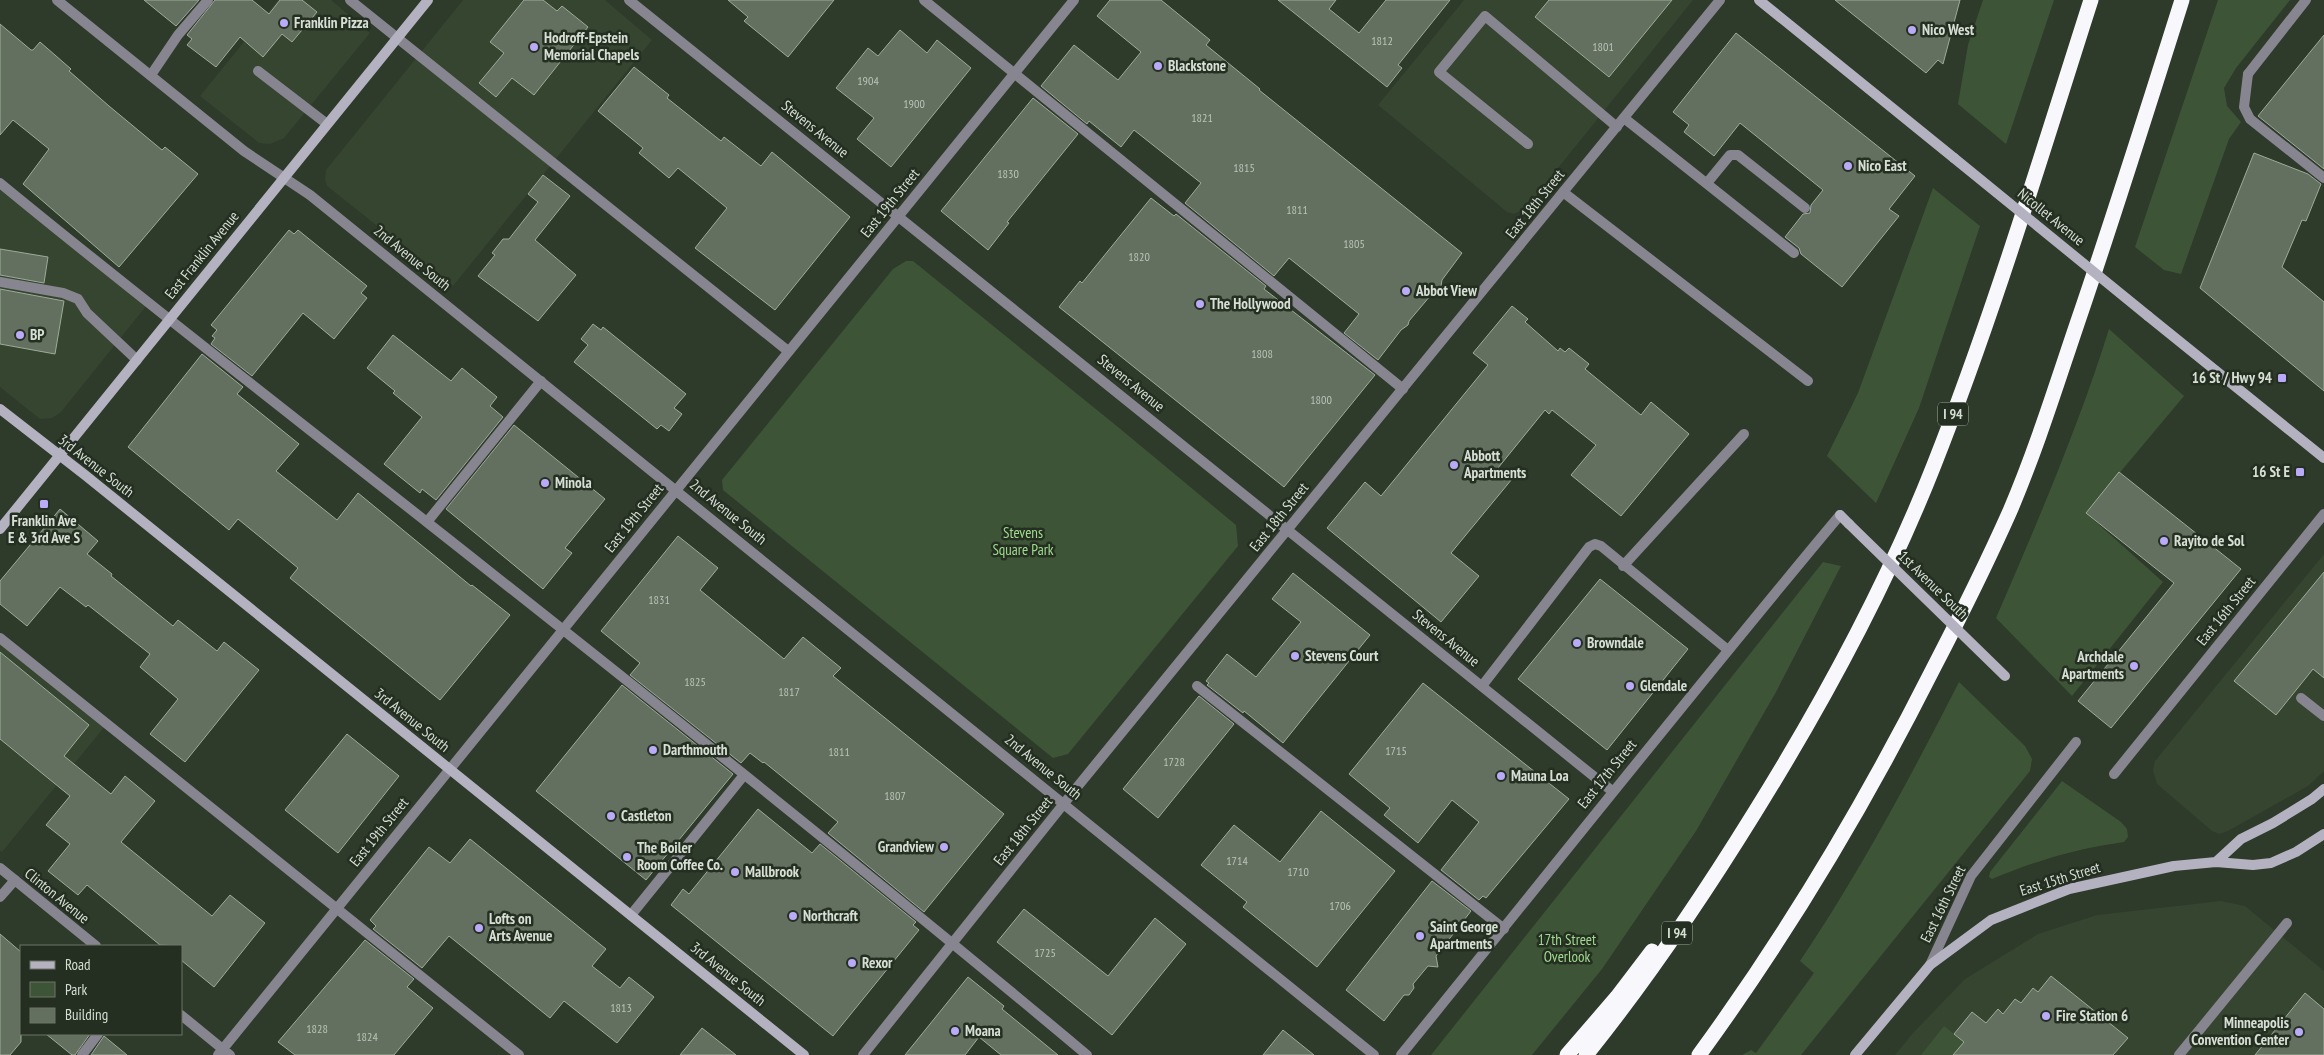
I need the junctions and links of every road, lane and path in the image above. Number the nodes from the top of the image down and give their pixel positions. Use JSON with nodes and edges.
{"nodes":[{"id":1,"x":58,"y":0,"type":"edge"},
{"id":2,"x":208,"y":0,"type":"edge"},
{"id":3,"x":350,"y":0,"type":"edge"},
{"id":4,"x":428,"y":0,"type":"edge"},
{"id":5,"x":629,"y":0,"type":"edge"},
{"id":6,"x":924,"y":0,"type":"edge"},
{"id":7,"x":1074,"y":0,"type":"edge"},
{"id":8,"x":1720,"y":0,"type":"edge"},
{"id":9,"x":1759,"y":0,"type":"edge"},
{"id":10,"x":2091,"y":0,"type":"edge"},
{"id":11,"x":2182,"y":0,"type":"edge"},
{"id":12,"x":2306,"y":0,"type":"edge"},
{"id":13,"x":397,"y":38,"type":"junction"},
{"id":14,"x":258,"y":71,"type":"dead end"},
{"id":15,"x":1015,"y":73,"type":"junction"},
{"id":16,"x":151,"y":76,"type":"junction"},
{"id":17,"x":1624,"y":118,"type":"junction"},
{"id":18,"x":327,"y":124,"type":"junction"},
{"id":19,"x":1617,"y":127,"type":"junction"},
{"id":20,"x":1528,"y":144,"type":"dead end"},
{"id":21,"x":284,"y":177,"type":"junction"},
{"id":22,"x":2324,"y":178,"type":"edge"},
{"id":23,"x":0,"y":183,"type":"edge"},
{"id":24,"x":1707,"y":183,"type":"junction"},
{"id":25,"x":1563,"y":192,"type":"junction"},
{"id":26,"x":1805,"y":208,"type":"dead end"},
{"id":27,"x":899,"y":216,"type":"junction"},
{"id":28,"x":1794,"y":253,"type":"dead end"},
{"id":29,"x":0,"y":282,"type":"edge"},
{"id":30,"x":169,"y":320,"type":"junction"},
{"id":31,"x":788,"y":352,"type":"junction"},
{"id":32,"x":137,"y":360,"type":"junction"},
{"id":33,"x":540,"y":381,"type":"junction"},
{"id":34,"x":1808,"y":381,"type":"dead end"},
{"id":35,"x":1403,"y":389,"type":"junction"},
{"id":36,"x":0,"y":409,"type":"edge"},
{"id":37,"x":1744,"y":434,"type":"dead end"},
{"id":38,"x":60,"y":456,"type":"junction"},
{"id":39,"x":2324,"y":458,"type":"edge"},
{"id":40,"x":676,"y":490,"type":"junction"},
{"id":41,"x":2324,"y":514,"type":"edge"},
{"id":42,"x":1840,"y":515,"type":"joint"},
{"id":43,"x":427,"y":522,"type":"junction"},
{"id":44,"x":0,"y":529,"type":"edge"},
{"id":45,"x":1288,"y":529,"type":"junction"},
{"id":46,"x":1623,"y":566,"type":"junction"},
{"id":47,"x":563,"y":629,"type":"junction"},
{"id":48,"x":0,"y":638,"type":"edge"},
{"id":49,"x":1728,"y":650,"type":"junction"},
{"id":50,"x":2005,"y":676,"type":"dead end"},
{"id":51,"x":1197,"y":686,"type":"dead end"},
{"id":52,"x":1482,"y":686,"type":"junction"},
{"id":53,"x":2301,"y":698,"type":"dead end"},
{"id":54,"x":2324,"y":716,"type":"edge"},
{"id":55,"x":2076,"y":742,"type":"dead end"},
{"id":56,"x":450,"y":769,"type":"junction"},
{"id":57,"x":2114,"y":774,"type":"dead end"},
{"id":58,"x":744,"y":775,"type":"junction"},
{"id":59,"x":2324,"y":789,"type":"edge"},
{"id":60,"x":1612,"y":791,"type":"junction"},
{"id":61,"x":1064,"y":804,"type":"junction"},
{"id":62,"x":1760,"y":805,"type":"junction"},
{"id":63,"x":2324,"y":834,"type":"edge"},
{"id":64,"x":2216,"y":862,"type":"junction"},
{"id":65,"x":0,"y":868,"type":"edge"},
{"id":66,"x":15,"y":880,"type":"junction"},
{"id":67,"x":0,"y":897,"type":"edge"},
{"id":68,"x":337,"y":908,"type":"junction"},
{"id":69,"x":631,"y":915,"type":"junction"},
{"id":70,"x":2287,"y":923,"type":"dead end"},
{"id":71,"x":1504,"y":929,"type":"junction"},
{"id":72,"x":1777,"y":942,"type":"junction"},
{"id":73,"x":953,"y":943,"type":"junction"},
{"id":74,"x":95,"y":945,"type":"edge"},
{"id":75,"x":1930,"y":965,"type":"junction"},
{"id":76,"x":182,"y":1016,"type":"edge"},
{"id":77,"x":97,"y":1035,"type":"edge"},
{"id":78,"x":224,"y":1053,"type":"edge"},
{"id":79,"x":82,"y":1055,"type":"edge"},
{"id":80,"x":519,"y":1055,"type":"edge"},
{"id":81,"x":804,"y":1055,"type":"edge"},
{"id":82,"x":863,"y":1055,"type":"edge"},
{"id":83,"x":1088,"y":1055,"type":"edge"},
{"id":84,"x":1374,"y":1055,"type":"edge"},
{"id":85,"x":1401,"y":1055,"type":"edge"},
{"id":86,"x":1567,"y":1055,"type":"edge"},
{"id":87,"x":1586,"y":1055,"type":"edge"},
{"id":88,"x":1699,"y":1055,"type":"edge"},
{"id":89,"x":1710,"y":1055,"type":"edge"},
{"id":90,"x":1855,"y":1055,"type":"edge"},
{"id":91,"x":2179,"y":1055,"type":"edge"}],
"edges":[{"from":1,"to":16,"type":"street","name":"2nd Avenue South"},
{"from":2,"to":16,"type":"street"},
{"from":3,"to":13,"type":"street"},
{"from":4,"to":13,"type":"street","name":"East Franklin Avenue"},
{"from":5,"to":27,"type":"street","name":"Stevens Avenue"},
{"from":6,"to":15,"type":"street"},
{"from":7,"to":15,"type":"street","name":"East 19th Street"},
{"from":8,"to":17,"type":"street","name":"East 18th Street"},
{"from":9,"to":39,"type":"street","name":"Nicollet Avenue","bridge":true},
{"from":10,"to":62,"type":"highway","number":"I 94"},
{"from":11,"to":72,"type":"highway"},
{"from":12,"to":22,"type":"street"},
{"from":13,"to":18,"type":"street","name":"East Franklin Avenue"},
{"from":13,"to":31,"type":"street"},
{"from":14,"to":18,"type":"street"},
{"from":15,"to":27,"type":"street","name":"East 19th Street"},
{"from":15,"to":35,"type":"street"},
{"from":16,"to":21,"type":"street","name":"2nd Avenue South"},
{"from":17,"to":19,"type":"street","name":"East 18th Street"},
{"from":17,"to":24,"type":"street"},
{"from":18,"to":21,"type":"street","name":"East Franklin Avenue"},
{"from":19,"to":20,"type":"street"},
{"from":19,"to":25,"type":"street","name":"East 18th Street"},
{"from":21,"to":30,"type":"street","name":"East Franklin Avenue"},
{"from":21,"to":33,"type":"street","name":"2nd Avenue South"},
{"from":23,"to":30,"type":"street"},
{"from":24,"to":26,"type":"street"},
{"from":24,"to":28,"type":"street"},
{"from":25,"to":34,"type":"street"},
{"from":25,"to":35,"type":"street","name":"East 18th Street"},
{"from":27,"to":31,"type":"street","name":"East 19th Street"},
{"from":27,"to":45,"type":"street","name":"Stevens Avenue"},
{"from":29,"to":32,"type":"street"},
{"from":30,"to":32,"type":"street","name":"East Franklin Avenue"},
{"from":30,"to":43,"type":"street"},
{"from":31,"to":40,"type":"street","name":"East 19th Street"},
{"from":32,"to":38,"type":"street","name":"East Franklin Avenue"},
{"from":33,"to":40,"type":"street","name":"2nd Avenue South"},
{"from":33,"to":43,"type":"street"},
{"from":35,"to":45,"type":"street","name":"East 18th Street"},
{"from":36,"to":38,"type":"street","name":"3rd Avenue South"},
{"from":37,"to":46,"type":"street"},
{"from":38,"to":44,"type":"street","name":"East Franklin Avenue"},
{"from":38,"to":56,"type":"street","name":"3rd Avenue South"},
{"from":40,"to":47,"type":"street","name":"East 19th Street"},
{"from":40,"to":61,"type":"street","name":"2nd Avenue South"},
{"from":41,"to":57,"type":"street","name":"East 16th Street"},
{"from":42,"to":49,"type":"street","name":"East 17th Street"},
{"from":42,"to":50,"type":"street","name":"1st Avenue South","bridge":true},
{"from":43,"to":47,"type":"street"},
{"from":45,"to":52,"type":"street","name":"Stevens Avenue"},
{"from":45,"to":61,"type":"street","name":"East 18th Street"},
{"from":46,"to":49,"type":"street"},
{"from":46,"to":52,"type":"street"},
{"from":47,"to":56,"type":"street","name":"East 19th Street"},
{"from":47,"to":58,"type":"street"},
{"from":48,"to":68,"type":"street"},
{"from":49,"to":60,"type":"street","name":"East 17th Street"},
{"from":51,"to":71,"type":"street"},
{"from":52,"to":60,"type":"street","name":"Stevens Avenue"},
{"from":53,"to":54,"type":"street"},
{"from":55,"to":75,"type":"street","name":"East 16th Street"},
{"from":56,"to":68,"type":"street","name":"East 19th Street"},
{"from":56,"to":69,"type":"street","name":"3rd Avenue South"},
{"from":58,"to":69,"type":"street"},
{"from":58,"to":73,"type":"street"},
{"from":59,"to":64,"type":"street"},
{"from":60,"to":71,"type":"street","name":"East 17th Street"},
{"from":61,"to":73,"type":"street","name":"East 18th Street"},
{"from":61,"to":84,"type":"street","name":"2nd Avenue South"},
{"from":62,"to":86,"type":"highway"},
{"from":62,"to":87,"type":"highway","number":"I 94"},
{"from":63,"to":64,"type":"street","name":"East 15th Street"},
{"from":64,"to":75,"type":"street","name":"East 15th Street"},
{"from":65,"to":66,"type":"street","name":"Clinton Avenue"},
{"from":66,"to":67,"type":"street"},
{"from":66,"to":74,"type":"street","name":"Clinton Avenue"},
{"from":68,"to":78,"type":"street","name":"East 19th Street"},
{"from":68,"to":80,"type":"street"},
{"from":69,"to":81,"type":"street","name":"3rd Avenue South"},
{"from":70,"to":91,"type":"street"},
{"from":71,"to":85,"type":"street","name":"East 17th Street"},
{"from":72,"to":88,"type":"highway"},
{"from":72,"to":89,"type":"highway"},
{"from":73,"to":82,"type":"street","name":"East 18th Street"},
{"from":73,"to":83,"type":"street"},
{"from":75,"to":90,"type":"street","name":"East 16th Street"},
{"from":76,"to":78,"type":"street"},
{"from":77,"to":79,"type":"street"}]}
